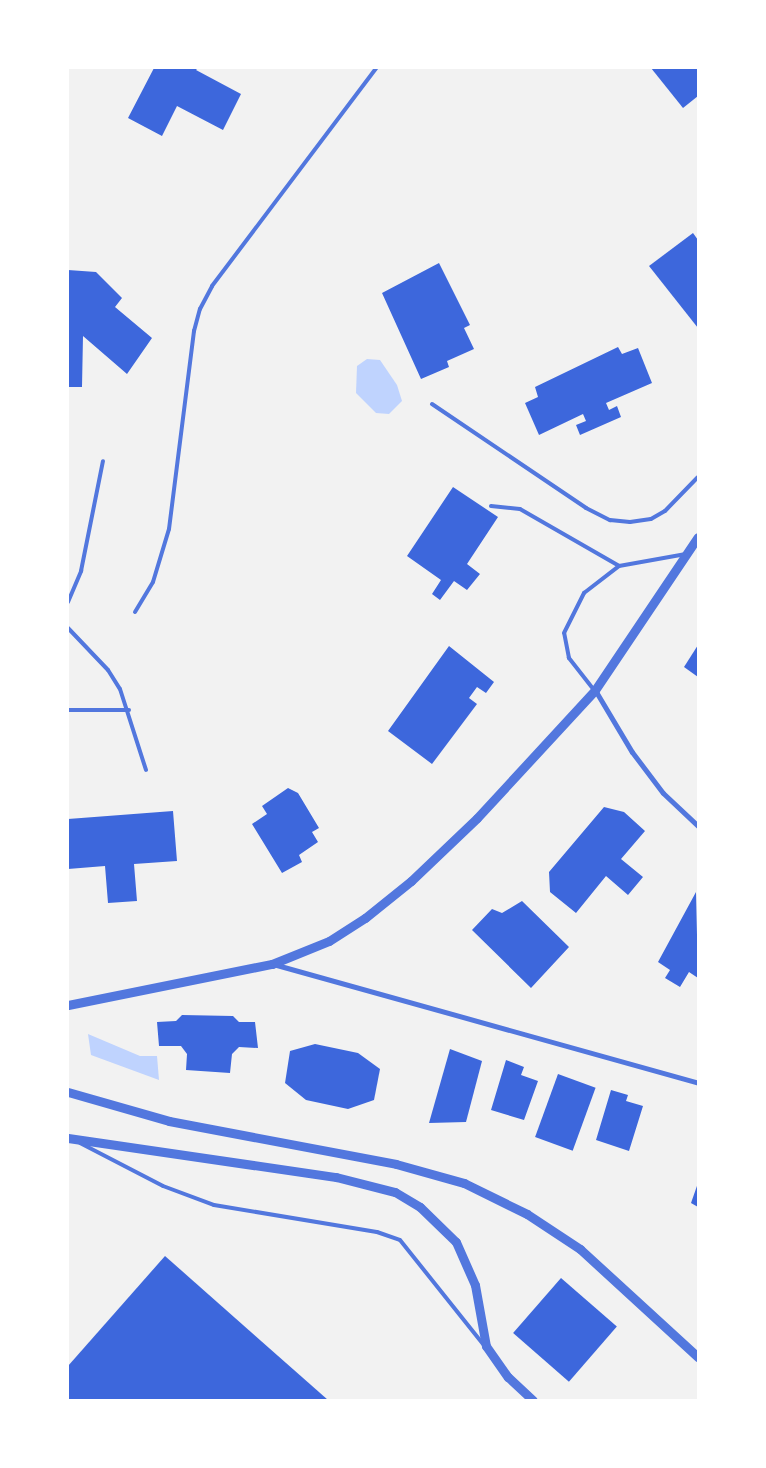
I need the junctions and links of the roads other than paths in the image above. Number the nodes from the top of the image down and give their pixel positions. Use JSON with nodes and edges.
{"nodes":[{"id":1,"x":376,"y":68,"type":"edge"},
{"id":2,"x":432,"y":404,"type":"dead end"},
{"id":3,"x":104,"y":461,"type":"dead end"},
{"id":4,"x":698,"y":477,"type":"edge"},
{"id":5,"x":491,"y":506,"type":"dead end"},
{"id":6,"x":698,"y":537,"type":"edge"},
{"id":7,"x":688,"y":553,"type":"junction"},
{"id":8,"x":619,"y":566,"type":"junction"},
{"id":9,"x":68,"y":602,"type":"edge"},
{"id":10,"x":135,"y":612,"type":"dead end"},
{"id":11,"x":68,"y":628,"type":"edge"},
{"id":12,"x":595,"y":690,"type":"junction"},
{"id":13,"x":68,"y":710,"type":"edge"},
{"id":14,"x":129,"y":710,"type":"junction"},
{"id":15,"x":146,"y":770,"type":"dead end"},
{"id":16,"x":698,"y":826,"type":"edge"},
{"id":17,"x":272,"y":964,"type":"junction"},
{"id":18,"x":68,"y":1005,"type":"edge"},
{"id":19,"x":698,"y":1083,"type":"edge"},
{"id":20,"x":68,"y":1091,"type":"edge"},
{"id":21,"x":70,"y":1138,"type":"edge"},
{"id":22,"x":486,"y":1346,"type":"junction"},
{"id":23,"x":698,"y":1357,"type":"edge"},
{"id":24,"x":533,"y":1400,"type":"edge"}],
"edges":[{"from":1,"to":10,"type":"lane"},
{"from":2,"to":4,"type":"lane"},
{"from":3,"to":9,"type":"lane"},
{"from":5,"to":8,"type":"lane"},
{"from":6,"to":7,"type":"street"},
{"from":7,"to":8,"type":"lane"},
{"from":7,"to":12,"type":"street"},
{"from":8,"to":12,"type":"lane"},
{"from":11,"to":14,"type":"lane"},
{"from":12,"to":16,"type":"street"},
{"from":12,"to":17,"type":"street"},
{"from":13,"to":14,"type":"lane"},
{"from":14,"to":15,"type":"lane"},
{"from":17,"to":18,"type":"street"},
{"from":17,"to":19,"type":"street"},
{"from":20,"to":23,"type":"street"},
{"from":21,"to":22,"type":"lane"},
{"from":21,"to":22,"type":"street"},
{"from":22,"to":24,"type":"street"}]}
